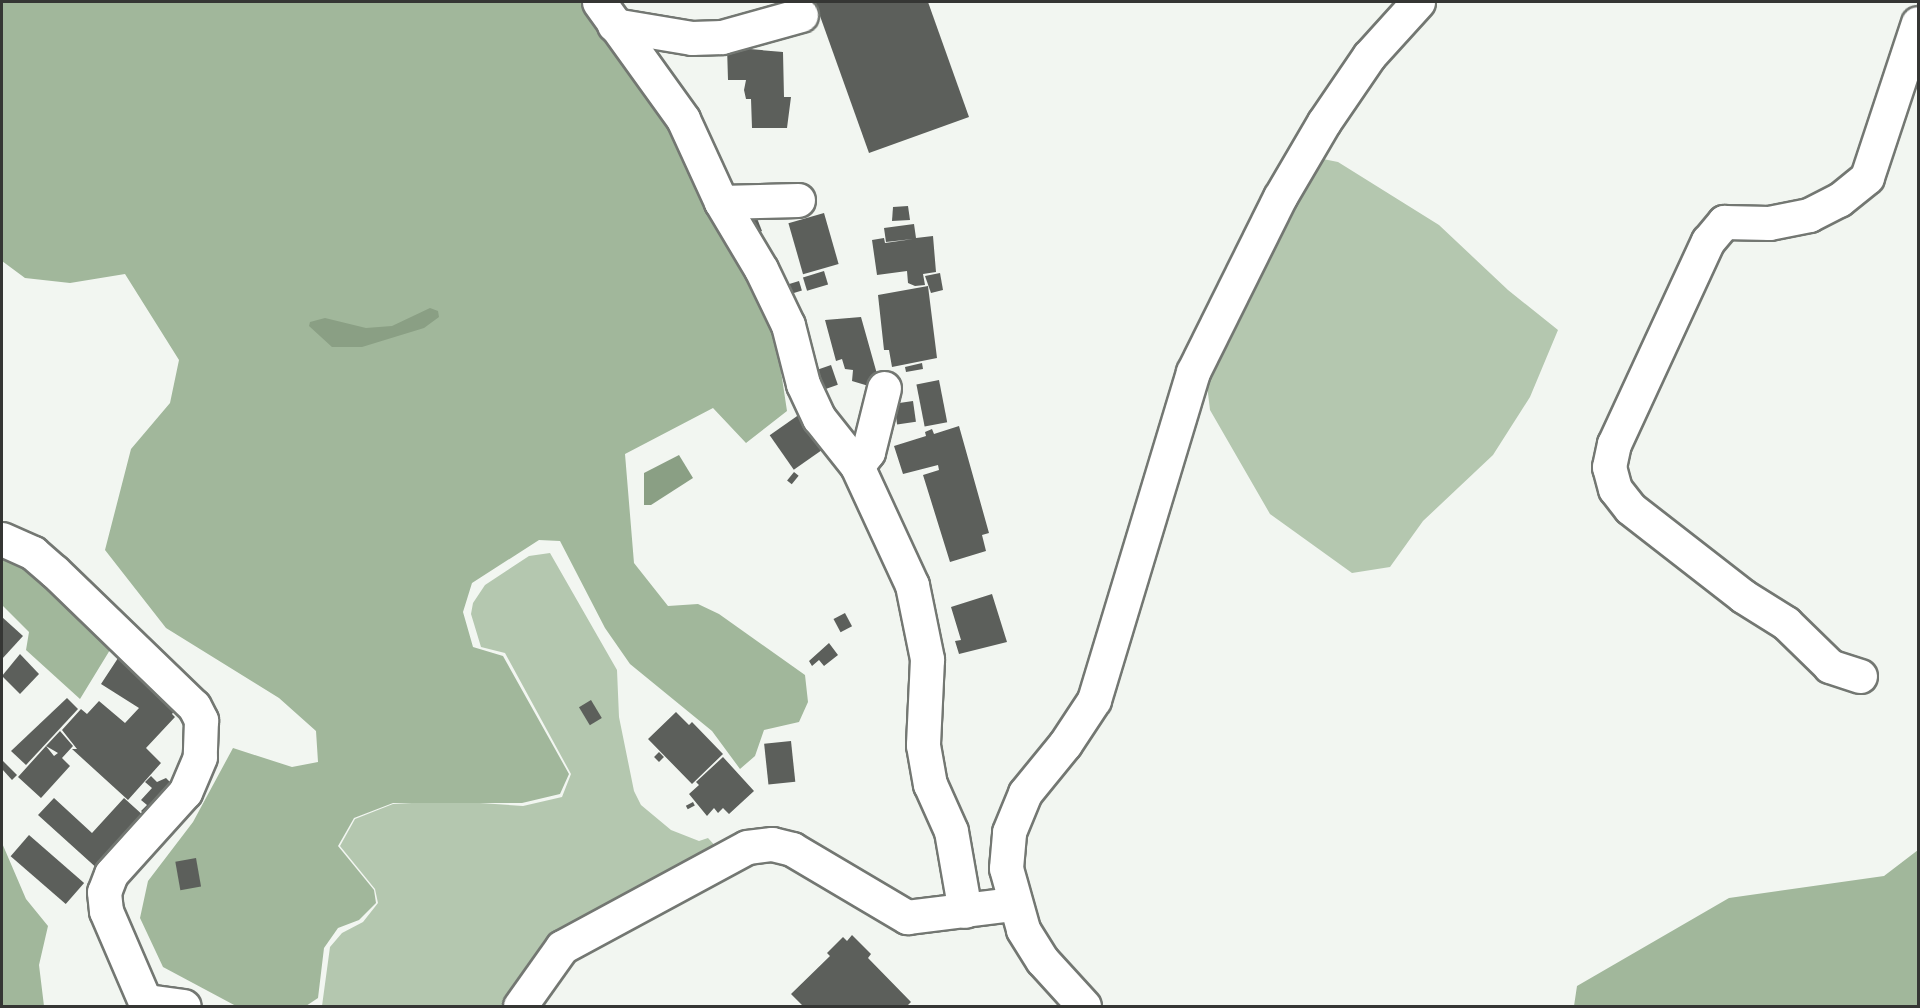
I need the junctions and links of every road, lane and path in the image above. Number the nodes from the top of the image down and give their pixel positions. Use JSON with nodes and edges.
{"nodes":[{"id":1,"x":1418,"y":2,"type":"edge"},
{"id":2,"x":607,"y":13,"type":"edge"},
{"id":3,"x":801,"y":15,"type":"dead end"},
{"id":4,"x":1918,"y":23,"type":"edge"},
{"id":5,"x":798,"y":200,"type":"dead end"},
{"id":6,"x":721,"y":202,"type":"junction"},
{"id":7,"x":884,"y":388,"type":"dead end"},
{"id":8,"x":857,"y":466,"type":"junction"},
{"id":9,"x":2,"y":539,"type":"edge"},
{"id":10,"x":1860,"y":676,"type":"dead end"},
{"id":11,"x":1013,"y":904,"type":"junction"},
{"id":12,"x":965,"y":911,"type":"junction"},
{"id":13,"x":147,"y":1004,"type":"edge"},
{"id":14,"x":184,"y":1006,"type":"edge"},
{"id":15,"x":520,"y":1006,"type":"edge"},
{"id":16,"x":1084,"y":1006,"type":"edge"}],
"edges":[{"from":1,"to":11,"type":"street"},
{"from":2,"to":3,"type":"street"},
{"from":2,"to":6,"type":"street"},
{"from":4,"to":10,"type":"street"},
{"from":5,"to":6,"type":"street"},
{"from":6,"to":8,"type":"street"},
{"from":7,"to":8,"type":"street"},
{"from":8,"to":12,"type":"street"},
{"from":9,"to":13,"type":"street"},
{"from":11,"to":12,"type":"street"},
{"from":11,"to":16,"type":"street"},
{"from":12,"to":15,"type":"street"},
{"from":13,"to":14,"type":"street"}]}
